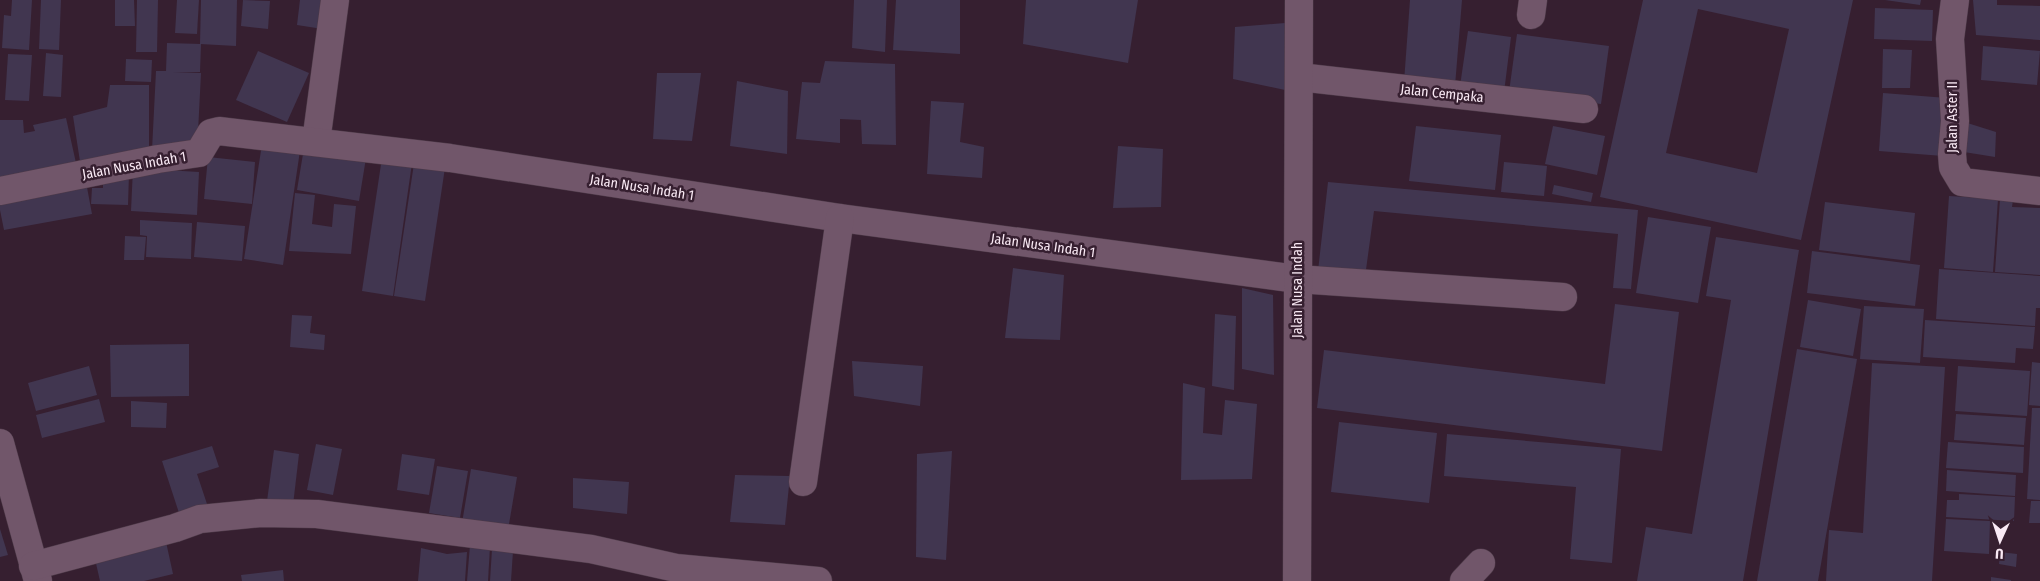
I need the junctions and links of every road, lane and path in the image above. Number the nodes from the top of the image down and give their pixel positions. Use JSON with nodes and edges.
{"nodes":[{"id":1,"x":335,"y":0,"type":"edge"},
{"id":2,"x":1955,"y":0,"type":"edge"},
{"id":3,"x":1295,"y":1,"type":"edge"},
{"id":4,"x":1299,"y":77,"type":"junction"},
{"id":5,"x":1584,"y":109,"type":"dead end"},
{"id":6,"x":316,"y":142,"type":"junction"},
{"id":7,"x":0,"y":191,"type":"edge"},
{"id":8,"x":2040,"y":191,"type":"edge"},
{"id":9,"x":840,"y":218,"type":"junction"},
{"id":10,"x":1297,"y":279,"type":"junction"},
{"id":11,"x":1562,"y":297,"type":"dead end"},
{"id":12,"x":0,"y":443,"type":"edge"},
{"id":13,"x":803,"y":482,"type":"dead end"},
{"id":14,"x":35,"y":573,"type":"edge"},
{"id":15,"x":818,"y":581,"type":"edge"},
{"id":16,"x":1297,"y":581,"type":"edge"}],
"edges":[{"from":1,"to":6,"type":"street"},
{"from":2,"to":8,"type":"street","name":"Jalan Aster II"},
{"from":3,"to":4,"type":"street","name":"Jalan Nusa Indah"},
{"from":4,"to":5,"type":"street","name":"Jalan Cempaka"},
{"from":4,"to":10,"type":"street","name":"Jalan Nusa Indah"},
{"from":6,"to":7,"type":"street","name":"Jalan Nusa Indah 1"},
{"from":6,"to":9,"type":"street","name":"Jalan Nusa Indah 1"},
{"from":9,"to":10,"type":"street","name":"Jalan Nusa Indah 1"},
{"from":9,"to":13,"type":"street"},
{"from":10,"to":11,"type":"street","name":"Jalan Nusa Indah 1"},
{"from":10,"to":16,"type":"street","name":"Jalan Nusa Indah"},
{"from":12,"to":14,"type":"street"},
{"from":14,"to":15,"type":"street"}]}
